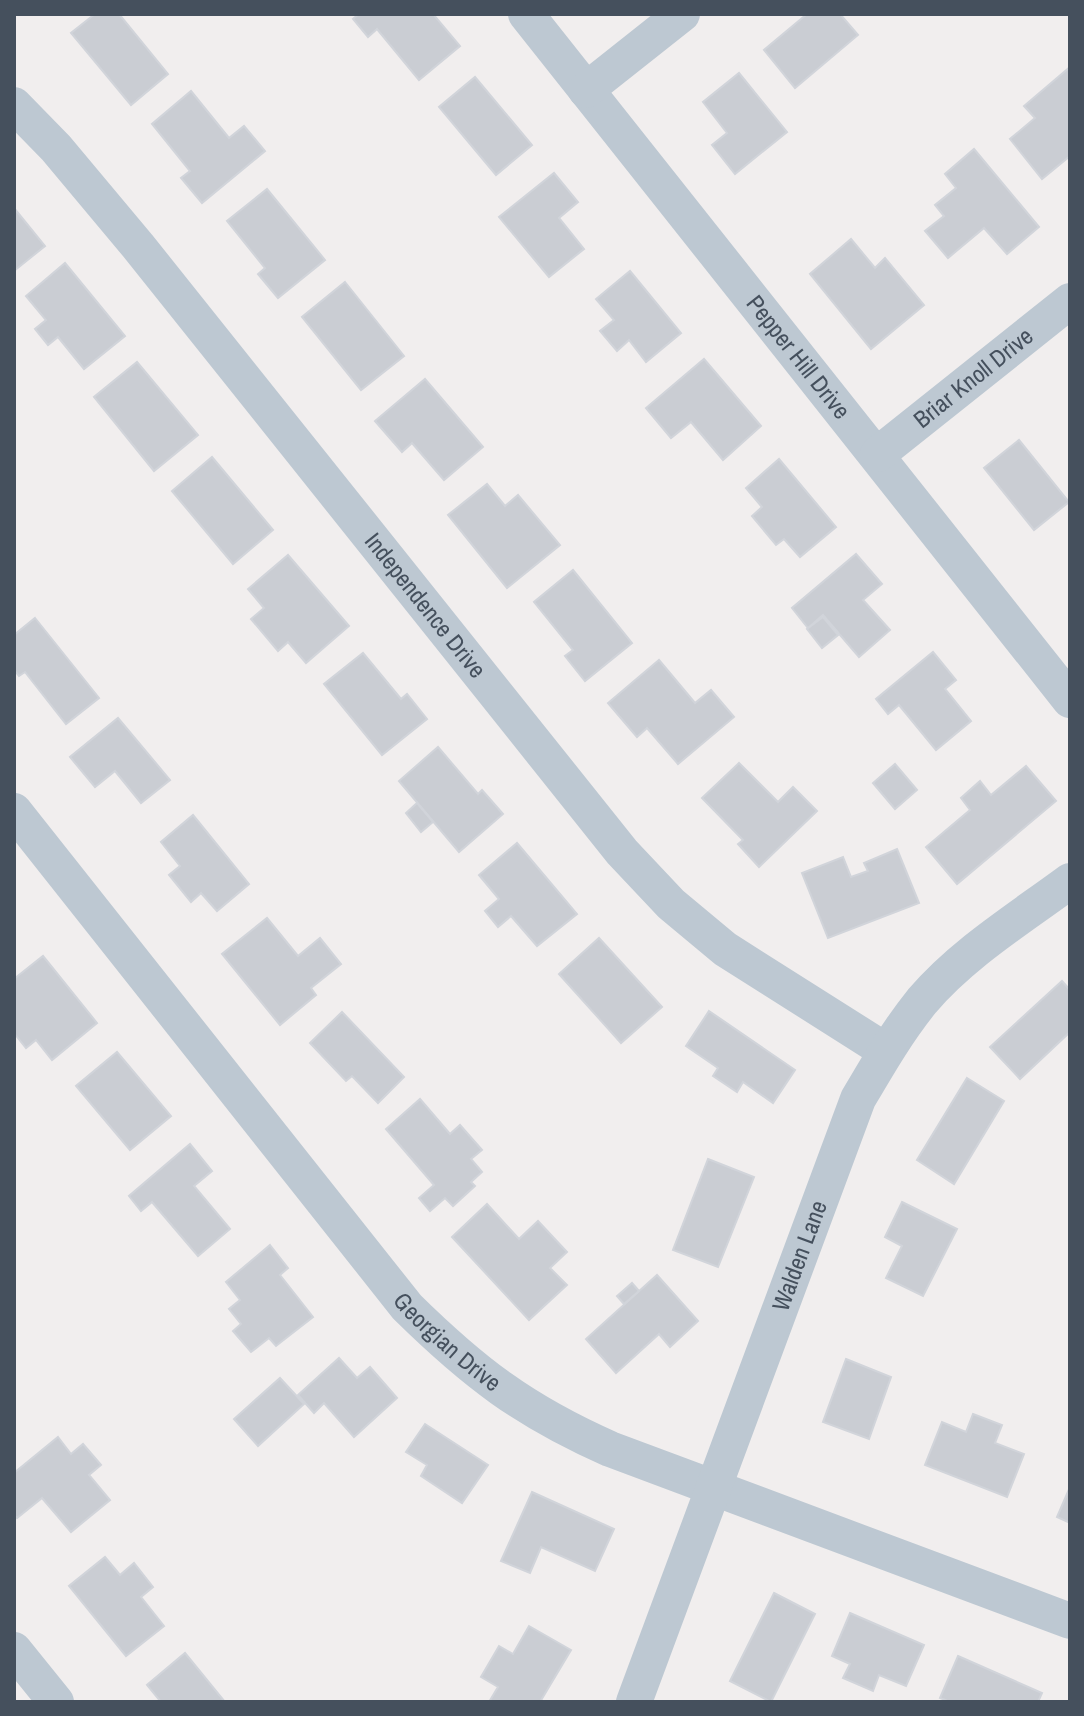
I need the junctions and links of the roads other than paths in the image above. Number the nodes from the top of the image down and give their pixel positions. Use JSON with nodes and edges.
{"nodes":[{"id":1,"x":526,"y":14,"type":"edge"},
{"id":2,"x":682,"y":14,"type":"edge"},
{"id":3,"x":586,"y":90,"type":"junction"},
{"id":4,"x":14,"y":105,"type":"edge"},
{"id":5,"x":1070,"y":301,"type":"edge"},
{"id":6,"x":878,"y":454,"type":"junction"},
{"id":7,"x":1070,"y":700,"type":"edge"},
{"id":8,"x":14,"y":811,"type":"edge"},
{"id":9,"x":1070,"y":881,"type":"edge"},
{"id":10,"x":886,"y":1051,"type":"junction"},
{"id":11,"x":716,"y":1488,"type":"junction"},
{"id":12,"x":1070,"y":1621,"type":"edge"},
{"id":13,"x":14,"y":1650,"type":"edge"},
{"id":14,"x":56,"y":1702,"type":"edge"},
{"id":15,"x":634,"y":1702,"type":"edge"}],
"edges":[{"from":1,"to":3,"type":"street","name":"Pepper Hill Drive"},
{"from":2,"to":3,"type":"street"},
{"from":3,"to":6,"type":"street","name":"Pepper Hill Drive"},
{"from":4,"to":10,"type":"street","name":"Independence Drive"},
{"from":5,"to":6,"type":"street","name":"Briar Knoll Drive"},
{"from":6,"to":7,"type":"street","name":"Pepper Hill Drive"},
{"from":8,"to":11,"type":"street","name":"Georgian Drive"},
{"from":9,"to":10,"type":"street","name":"Walden Lane"},
{"from":10,"to":11,"type":"street","name":"Walden Lane"},
{"from":11,"to":12,"type":"street","name":"Georgian Drive"},
{"from":11,"to":15,"type":"street","name":"Walden Lane"},
{"from":13,"to":14,"type":"street"}]}
